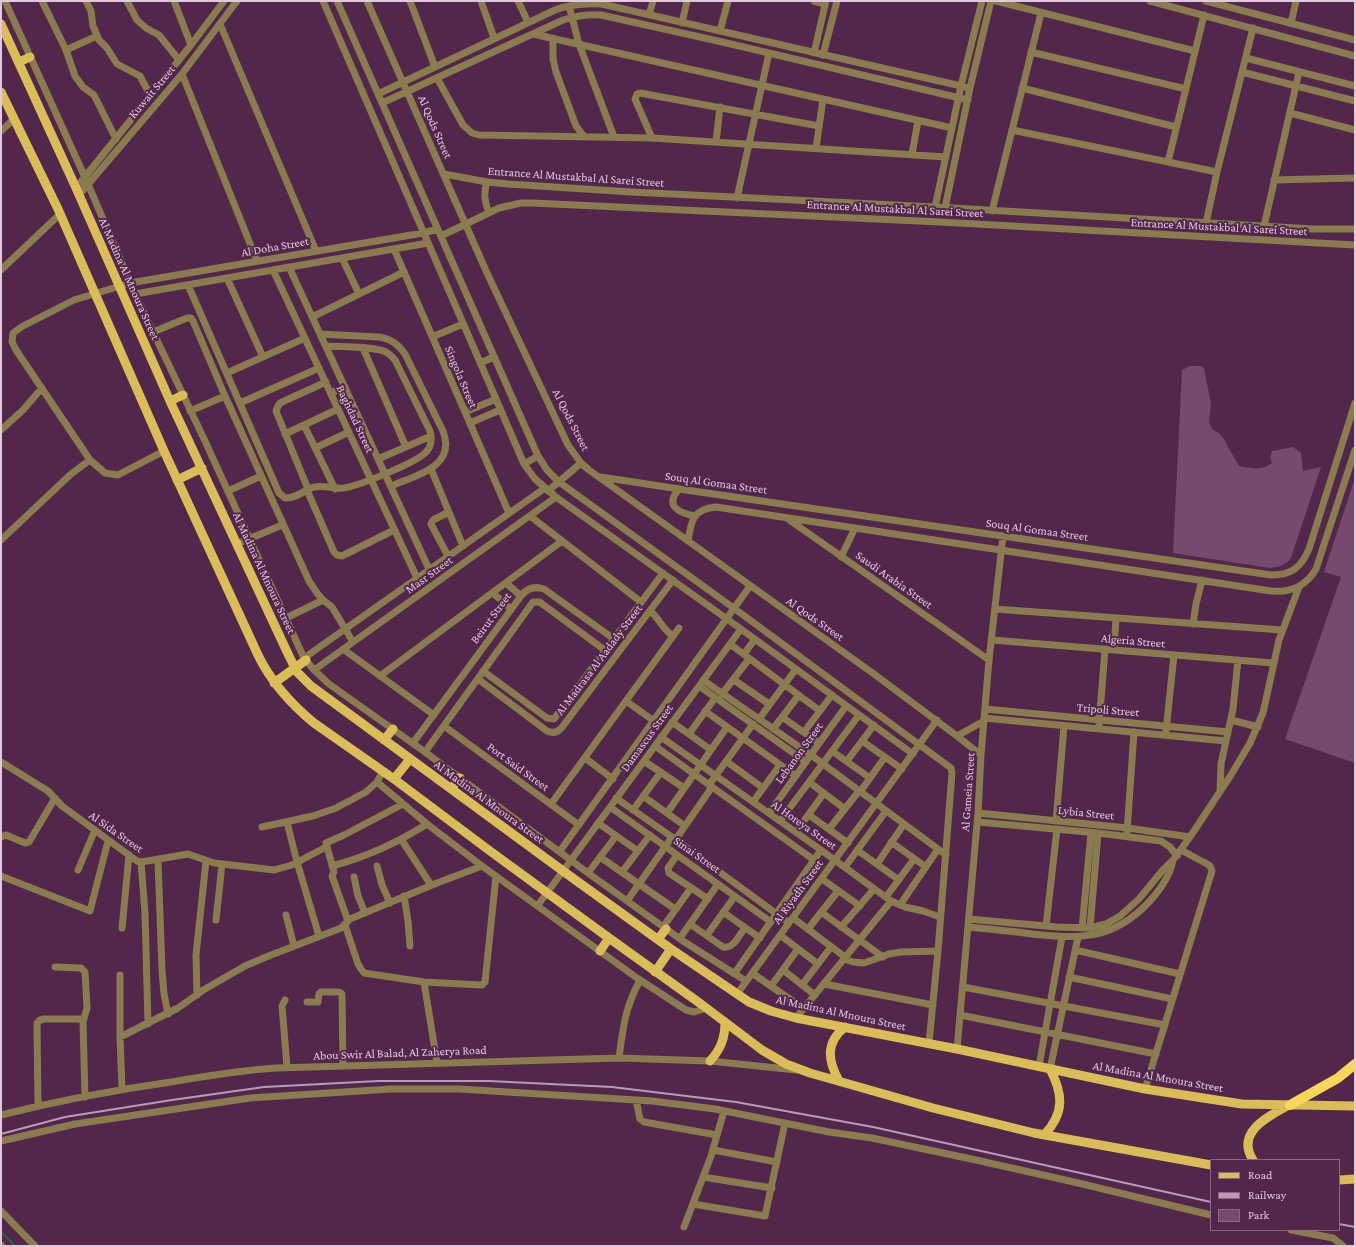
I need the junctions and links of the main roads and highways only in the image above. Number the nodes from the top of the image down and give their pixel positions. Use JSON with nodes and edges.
{"nodes":[{"id":1,"x":1,"y":24,"type":"edge"},
{"id":2,"x":30,"y":57,"type":"road end"},
{"id":3,"x":19,"y":62,"type":"junction"},
{"id":4,"x":1,"y":92,"type":"edge"},
{"id":5,"x":183,"y":395,"type":"road end"},
{"id":6,"x":170,"y":401,"type":"junction"},
{"id":7,"x":202,"y":468,"type":"junction"},
{"id":8,"x":177,"y":480,"type":"junction"},
{"id":9,"x":305,"y":659,"type":"road end"},
{"id":10,"x":295,"y":668,"type":"junction"},
{"id":11,"x":274,"y":683,"type":"junction"},
{"id":12,"x":393,"y":729,"type":"road end"},
{"id":13,"x":384,"y":740,"type":"junction"},
{"id":14,"x":410,"y":759,"type":"junction"},
{"id":15,"x":460,"y":778,"type":"road end"},
{"id":16,"x":394,"y":779,"type":"junction"},
{"id":17,"x":451,"y":789,"type":"junction"},
{"id":18,"x":665,"y":928,"type":"road end"},
{"id":19,"x":609,"y":938,"type":"junction"},
{"id":20,"x":658,"y":939,"type":"junction"},
{"id":21,"x":671,"y":949,"type":"junction"},
{"id":22,"x":600,"y":951,"type":"road end"},
{"id":23,"x":655,"y":972,"type":"junction"},
{"id":24,"x":725,"y":1022,"type":"junction"},
{"id":25,"x":845,"y":1027,"type":"junction"},
{"id":26,"x":710,"y":1061,"type":"road end"},
{"id":27,"x":1355,"y":1064,"type":"edge"},
{"id":28,"x":1050,"y":1069,"type":"junction"},
{"id":29,"x":839,"y":1081,"type":"junction"},
{"id":30,"x":1290,"y":1105,"type":"junction"},
{"id":31,"x":1355,"y":1106,"type":"edge"},
{"id":32,"x":1044,"y":1135,"type":"junction"},
{"id":33,"x":1252,"y":1159,"type":"edge"},
{"id":34,"x":1210,"y":1165,"type":"edge"},
{"id":35,"x":1355,"y":1179,"type":"edge"},
{"id":36,"x":1340,"y":1180,"type":"edge"}],
"edges":[{"from":1,"to":3,"type":"main road","name":"Al Madina Al Mnoura Street"},
{"from":2,"to":3,"type":"main road"},
{"from":3,"to":6,"type":"main road","name":"Al Madina Al Mnoura Street"},
{"from":4,"to":8,"type":"main road"},
{"from":5,"to":6,"type":"main road"},
{"from":6,"to":7,"type":"main road","name":"Al Madina Al Mnoura Street"},
{"from":7,"to":8,"type":"main road"},
{"from":7,"to":10,"type":"main road","name":"Al Madina Al Mnoura Street"},
{"from":8,"to":11,"type":"main road"},
{"from":9,"to":10,"type":"main road"},
{"from":10,"to":11,"type":"main road"},
{"from":10,"to":13,"type":"main road","name":"Al Madina Al Mnoura Street"},
{"from":11,"to":16,"type":"main road"},
{"from":12,"to":13,"type":"main road"},
{"from":13,"to":14,"type":"main road","name":"Al Madina Al Mnoura Street"},
{"from":14,"to":16,"type":"main road"},
{"from":14,"to":17,"type":"main road","name":"Al Madina Al Mnoura Street"},
{"from":15,"to":17,"type":"main road"},
{"from":16,"to":19,"type":"main road"},
{"from":17,"to":20,"type":"main road","name":"Al Madina Al Mnoura Street"},
{"from":18,"to":20,"type":"main road"},
{"from":19,"to":22,"type":"main road"},
{"from":19,"to":23,"type":"main road"},
{"from":20,"to":21,"type":"main road","name":"Al Madina Al Mnoura Street"},
{"from":21,"to":23,"type":"main road"},
{"from":21,"to":25,"type":"main road","name":"Al Madina Al Mnoura Street"},
{"from":23,"to":24,"type":"main road"},
{"from":24,"to":26,"type":"main road"},
{"from":24,"to":29,"type":"main road"},
{"from":25,"to":28,"type":"main road","name":"Al Madina Al Mnoura Street"},
{"from":25,"to":29,"type":"main road"},
{"from":27,"to":30,"type":"highway"},
{"from":28,"to":30,"type":"main road","name":"Al Madina Al Mnoura Street"},
{"from":28,"to":32,"type":"main road"},
{"from":29,"to":32,"type":"main road"},
{"from":30,"to":31,"type":"main road","name":"Al Madina Al Mnoura Street"},
{"from":30,"to":33,"type":"main road"},
{"from":32,"to":34,"type":"main road"},
{"from":35,"to":36,"type":"main road"}]}
